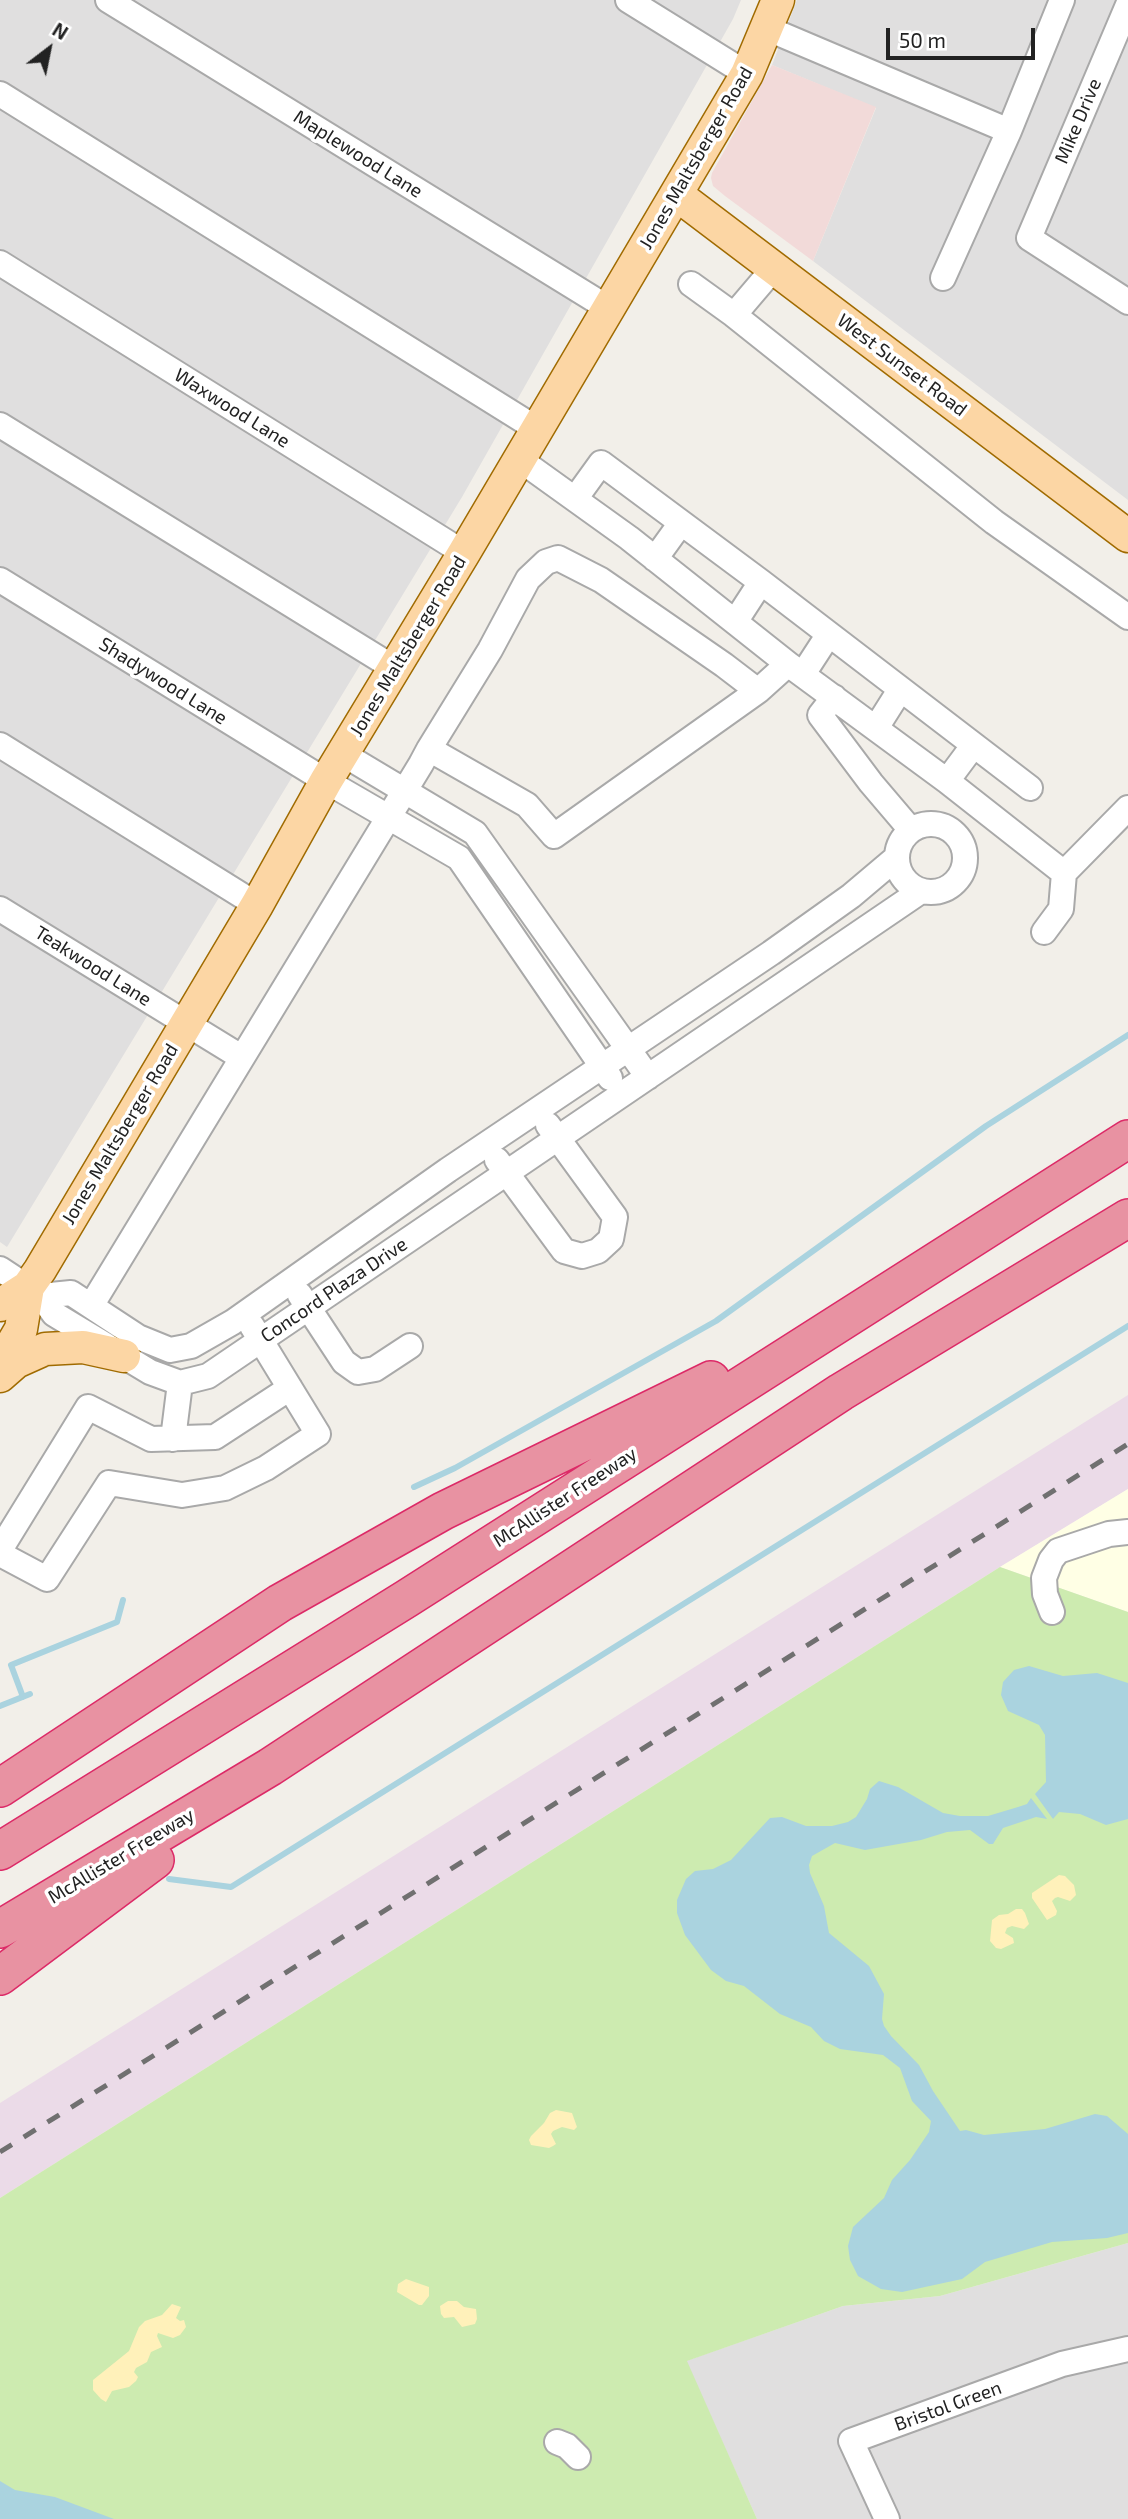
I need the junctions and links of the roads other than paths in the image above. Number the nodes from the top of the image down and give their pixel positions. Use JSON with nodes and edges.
{"nodes":[{"id":1,"x":108,"y":0,"type":"edge"},
{"id":2,"x":628,"y":0,"type":"edge"},
{"id":3,"x":1062,"y":0,"type":"edge"},
{"id":4,"x":1128,"y":5,"type":"edge"},
{"id":5,"x":772,"y":14,"type":"edge"},
{"id":6,"x":747,"y":74,"type":"junction"},
{"id":7,"x":0,"y":94,"type":"edge"},
{"id":8,"x":1009,"y":131,"type":"junction"},
{"id":9,"x":676,"y":194,"type":"junction"},
{"id":10,"x":0,"y":263,"type":"edge"},
{"id":11,"x":774,"y":268,"type":"junction"},
{"id":12,"x":943,"y":278,"type":"dead end"},
{"id":13,"x":691,"y":284,"type":"dead end"},
{"id":14,"x":1128,"y":302,"type":"edge"},
{"id":15,"x":608,"y":308,"type":"junction"},
{"id":16,"x":734,"y":314,"type":"junction"},
{"id":17,"x":0,"y":425,"type":"edge"},
{"id":18,"x":537,"y":429,"type":"junction"},
{"id":19,"x":519,"y":459,"type":"junction"},
{"id":20,"x":575,"y":499,"type":"junction"},
{"id":21,"x":681,"y":523,"type":"junction"},
{"id":22,"x":1128,"y":536,"type":"edge"},
{"id":23,"x":464,"y":553,"type":"junction"},
{"id":24,"x":655,"y":559,"type":"junction"},
{"id":25,"x":0,"y":580,"type":"edge"},
{"id":26,"x":761,"y":582,"type":"junction"},
{"id":27,"x":1128,"y":617,"type":"edge"},
{"id":28,"x":735,"y":622,"type":"junction"},
{"id":29,"x":829,"y":634,"type":"junction"},
{"id":30,"x":394,"y":668,"type":"junction"},
{"id":31,"x":796,"y":669,"type":"junction"},
{"id":32,"x":900,"y":690,"type":"junction"},
{"id":33,"x":758,"y":691,"type":"junction"},
{"id":34,"x":834,"y":697,"type":"junction"},
{"id":35,"x":876,"y":728,"type":"junction"},
{"id":36,"x":0,"y":745,"type":"edge"},
{"id":37,"x":973,"y":746,"type":"junction"},
{"id":38,"x":429,"y":749,"type":"junction"},
{"id":39,"x":343,"y":754,"type":"junction"},
{"id":40,"x":947,"y":780,"type":"junction"},
{"id":41,"x":326,"y":781,"type":"junction"},
{"id":42,"x":1030,"y":788,"type":"dead end"},
{"id":43,"x":405,"y":791,"type":"junction"},
{"id":44,"x":1128,"y":808,"type":"edge"},
{"id":45,"x":389,"y":816,"type":"junction"},
{"id":46,"x":911,"y":830,"type":"junction"},
{"id":47,"x":896,"y":858,"type":"junction"},
{"id":48,"x":1064,"y":873,"type":"junction"},
{"id":49,"x":921,"y":891,"type":"junction"},
{"id":50,"x":257,"y":905,"type":"junction"},
{"id":51,"x":0,"y":909,"type":"edge"},
{"id":52,"x":533,"y":914,"type":"junction"},
{"id":53,"x":508,"y":929,"type":"junction"},
{"id":54,"x":1044,"y":932,"type":"dead end"},
{"id":55,"x":186,"y":1023,"type":"junction"},
{"id":56,"x":626,"y":1048,"type":"junction"},
{"id":57,"x":241,"y":1057,"type":"junction"},
{"id":58,"x":601,"y":1066,"type":"junction"},
{"id":59,"x":648,"y":1077,"type":"junction"},
{"id":60,"x":621,"y":1093,"type":"junction"},
{"id":61,"x":539,"y":1110,"type":"junction"},
{"id":62,"x":556,"y":1138,"type":"junction"},
{"id":63,"x":1128,"y":1139,"type":"edge"},
{"id":64,"x":486,"y":1145,"type":"junction"},
{"id":65,"x":506,"y":1173,"type":"junction"},
{"id":66,"x":1128,"y":1218,"type":"edge"},
{"id":67,"x":0,"y":1269,"type":"edge"},
{"id":68,"x":290,"y":1280,"type":"junction"},
{"id":69,"x":35,"y":1291,"type":"junction"},
{"id":70,"x":870,"y":1303,"type":"junction"},
{"id":71,"x":0,"y":1304,"type":"edge"},
{"id":72,"x":91,"y":1306,"type":"junction"},
{"id":73,"x":309,"y":1308,"type":"junction"},
{"id":74,"x":244,"y":1314,"type":"junction"},
{"id":75,"x":261,"y":1340,"type":"junction"},
{"id":76,"x":410,"y":1346,"type":"dead end"},
{"id":77,"x":124,"y":1356,"type":"junction"},
{"id":78,"x":0,"y":1365,"type":"edge"},
{"id":79,"x":0,"y":1376,"type":"edge"},
{"id":80,"x":180,"y":1382,"type":"junction"},
{"id":81,"x":290,"y":1388,"type":"junction"},
{"id":82,"x":173,"y":1438,"type":"junction"},
{"id":83,"x":1128,"y":1532,"type":"edge"},
{"id":84,"x":0,"y":1552,"type":"edge"},
{"id":85,"x":1052,"y":1612,"type":"dead end"},
{"id":86,"x":270,"y":1767,"type":"junction"},
{"id":87,"x":0,"y":1788,"type":"edge"},
{"id":88,"x":0,"y":1851,"type":"edge"},
{"id":89,"x":0,"y":1929,"type":"edge"},
{"id":90,"x":0,"y":1976,"type":"edge"},
{"id":91,"x":1128,"y":2349,"type":"edge"},
{"id":92,"x":557,"y":2442,"type":"dead end"},
{"id":93,"x":578,"y":2457,"type":"dead end"},
{"id":94,"x":887,"y":2519,"type":"edge"}],
"edges":[{"from":1,"to":15,"type":"street","name":"Maplewood Lane"},
{"from":2,"to":6,"type":"street"},
{"from":3,"to":8,"type":"street"},
{"from":4,"to":14,"type":"street","name":"Mike Drive"},
{"from":5,"to":6,"type":"main road","name":"Jones Maltsberger Road"},
{"from":5,"to":8,"type":"street"},
{"from":6,"to":9,"type":"main road","name":"Jones Maltsberger Road"},
{"from":7,"to":18,"type":"street"},
{"from":8,"to":12,"type":"street"},
{"from":9,"to":11,"type":"main road","name":"West Sunset Road"},
{"from":9,"to":15,"type":"main road","name":"Jones Maltsberger Road"},
{"from":10,"to":23,"type":"street","name":"Waxwood Lane"},
{"from":11,"to":16,"type":"street"},
{"from":11,"to":22,"type":"main road","name":"West Sunset Road"},
{"from":13,"to":16,"type":"street"},
{"from":15,"to":18,"type":"main road","name":"Jones Maltsberger Road"},
{"from":16,"to":27,"type":"street"},
{"from":17,"to":30,"type":"street"},
{"from":18,"to":19,"type":"main road","name":"Jones Maltsberger Road"},
{"from":19,"to":20,"type":"street"},
{"from":19,"to":23,"type":"main road","name":"Jones Maltsberger Road"},
{"from":20,"to":21,"type":"street"},
{"from":20,"to":24,"type":"street"},
{"from":21,"to":24,"type":"street"},
{"from":21,"to":26,"type":"street"},
{"from":23,"to":30,"type":"main road","name":"Jones Maltsberger Road"},
{"from":24,"to":28,"type":"street"},
{"from":25,"to":41,"type":"street","name":"Shadywood Lane"},
{"from":26,"to":28,"type":"street"},
{"from":26,"to":29,"type":"street"},
{"from":28,"to":31,"type":"street"},
{"from":29,"to":31,"type":"street"},
{"from":29,"to":32,"type":"street"},
{"from":30,"to":39,"type":"main road","name":"Jones Maltsberger Road"},
{"from":31,"to":33,"type":"street"},
{"from":31,"to":34,"type":"street"},
{"from":32,"to":35,"type":"street"},
{"from":32,"to":37,"type":"street"},
{"from":33,"to":38,"type":"street"},
{"from":33,"to":38,"type":"street"},
{"from":34,"to":35,"type":"street"},
{"from":34,"to":46,"type":"street"},
{"from":35,"to":40,"type":"street"},
{"from":36,"to":50,"type":"street"},
{"from":37,"to":40,"type":"street"},
{"from":37,"to":42,"type":"street"},
{"from":38,"to":43,"type":"street"},
{"from":39,"to":41,"type":"main road","name":"Jones Maltsberger Road"},
{"from":39,"to":43,"type":"street"},
{"from":40,"to":48,"type":"street"},
{"from":41,"to":45,"type":"street","name":"Shadywood Lane"},
{"from":41,"to":50,"type":"main road","name":"Jones Maltsberger Road"},
{"from":43,"to":45,"type":"street"},
{"from":43,"to":52,"type":"street"},
{"from":44,"to":48,"type":"street"},
{"from":45,"to":53,"type":"street","name":"Shadywood Lane"},
{"from":45,"to":57,"type":"street"},
{"from":46,"to":47,"type":"street"},
{"from":46,"to":49,"type":"street"},
{"from":47,"to":49,"type":"street"},
{"from":47,"to":56,"type":"street","name":"Concord Plaza Drive"},
{"from":48,"to":54,"type":"street"},
{"from":49,"to":59,"type":"street","name":"Concord Plaza Drive"},
{"from":50,"to":55,"type":"main road","name":"Jones Maltsberger Road"},
{"from":51,"to":55,"type":"street","name":"Teakwood Lane"},
{"from":52,"to":53,"type":"street"},
{"from":52,"to":56,"type":"street"},
{"from":53,"to":58,"type":"street","name":"Shadywood Lane"},
{"from":55,"to":57,"type":"street","name":"Teakwood Lane"},
{"from":55,"to":69,"type":"main road","name":"Jones Maltsberger Road"},
{"from":56,"to":58,"type":"street","name":"Concord Plaza Drive"},
{"from":56,"to":59,"type":"street"},
{"from":57,"to":72,"type":"street"},
{"from":58,"to":60,"type":"street","name":"Shadywood Lane"},
{"from":58,"to":61,"type":"street","name":"Concord Plaza Drive"},
{"from":59,"to":60,"type":"street","name":"Concord Plaza Drive"},
{"from":60,"to":62,"type":"street","name":"Concord Plaza Drive"},
{"from":61,"to":62,"type":"street"},
{"from":61,"to":64,"type":"street","name":"Concord Plaza Drive"},
{"from":62,"to":65,"type":"street","name":"Concord Plaza Drive"},
{"from":62,"to":65,"type":"street"},
{"from":63,"to":70,"type":"highway","name":"McAllister Freeway"},
{"from":64,"to":65,"type":"street"},
{"from":64,"to":68,"type":"street","name":"Concord Plaza Drive"},
{"from":65,"to":73,"type":"street","name":"Concord Plaza Drive"},
{"from":66,"to":86,"type":"highway","name":"McAllister Freeway"},
{"from":67,"to":69,"type":"street"},
{"from":68,"to":73,"type":"street"},
{"from":68,"to":74,"type":"street","name":"Concord Plaza Drive"},
{"from":69,"to":71,"type":"main road","name":"Jones Maltsberger Road"},
{"from":69,"to":72,"type":"street","name":"Concord Plaza Drive"},
{"from":69,"to":77,"type":"street"},
{"from":69,"to":78,"type":"main road","name":"Jones Maltsberger Road"},
{"from":70,"to":87,"type":"highway"},
{"from":70,"to":88,"type":"highway","name":"McAllister Freeway"},
{"from":72,"to":74,"type":"street","name":"Concord Plaza Drive"},
{"from":73,"to":75,"type":"street","name":"Concord Plaza Drive"},
{"from":73,"to":76,"type":"street"},
{"from":74,"to":75,"type":"street"},
{"from":75,"to":80,"type":"street","name":"Concord Plaza Drive"},
{"from":75,"to":81,"type":"street"},
{"from":77,"to":79,"type":"main road"},
{"from":77,"to":80,"type":"street"},
{"from":80,"to":82,"type":"street"},
{"from":81,"to":82,"type":"street"},
{"from":81,"to":84,"type":"street"},
{"from":82,"to":84,"type":"street"},
{"from":83,"to":85,"type":"street"},
{"from":86,"to":89,"type":"highway","name":"McAllister Freeway"},
{"from":86,"to":90,"type":"highway"},
{"from":91,"to":94,"type":"street","name":"Bristol Green"},
{"from":92,"to":93,"type":"street"}]}
